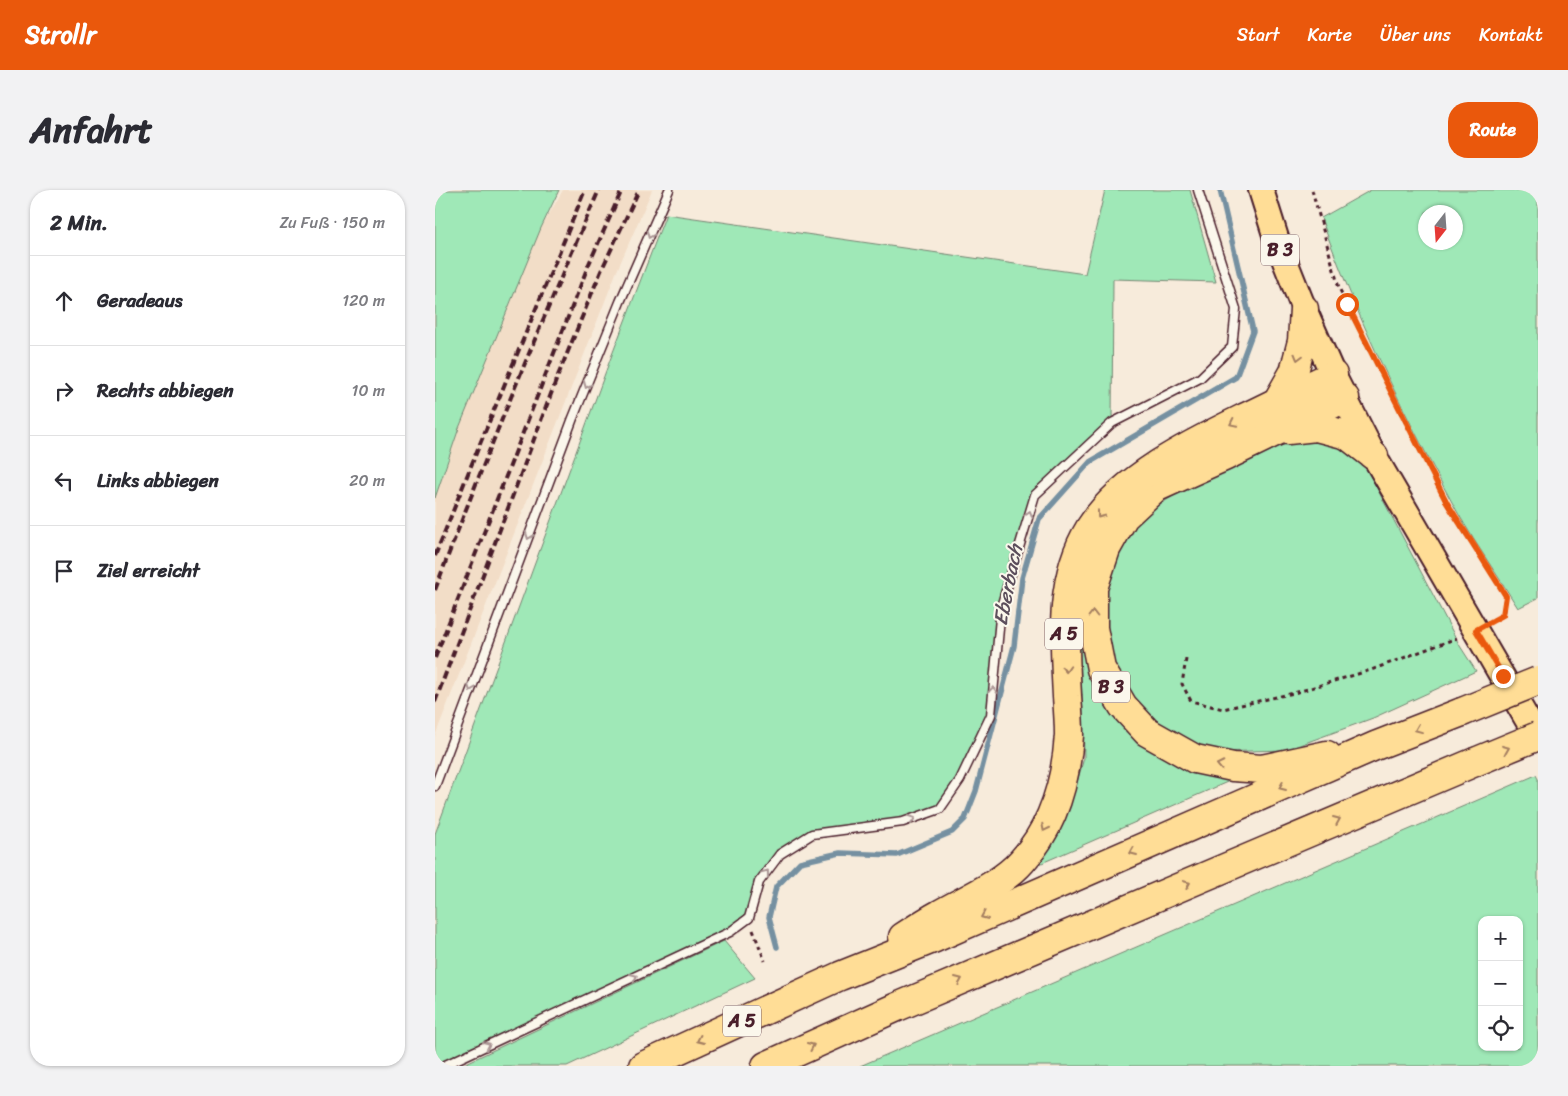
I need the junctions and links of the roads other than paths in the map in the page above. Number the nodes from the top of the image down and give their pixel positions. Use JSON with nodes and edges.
{"nodes":[{"id":1,"x":669,"y":190,"type":"edge"},
{"id":2,"x":1198,"y":190,"type":"edge"},
{"id":3,"x":1261,"y":190,"type":"edge"},
{"id":4,"x":1304,"y":309,"type":"junction"},
{"id":5,"x":1339,"y":386,"type":"junction"},
{"id":6,"x":1277,"y":402,"type":"junction"},
{"id":7,"x":1276,"y":432,"type":"junction"},
{"id":8,"x":1374,"y":456,"type":"junction"},
{"id":9,"x":1538,"y":681,"type":"edge"},
{"id":10,"x":1538,"y":737,"type":"edge"},
{"id":11,"x":1375,"y":746,"type":"junction"},
{"id":12,"x":435,"y":786,"type":"edge"},
{"id":13,"x":840,"y":976,"type":"junction"},
{"id":14,"x":443,"y":1066,"type":"edge"},
{"id":15,"x":643,"y":1066,"type":"edge"},
{"id":16,"x":766,"y":1066,"type":"edge"}],
"edges":[{"from":1,"to":12,"type":"lane","one_way":true},
{"from":14,"to":2,"type":"lane","one_way":true},
{"from":3,"to":4,"type":"main road","number":"B 3"},
{"from":4,"to":5,"type":"main road","number":"B 3"},
{"from":4,"to":6,"type":"highway","one_way":true},
{"from":5,"to":6,"type":"highway","number":"A 5"},
{"from":5,"to":7,"type":"highway","number":"B 3"},
{"from":5,"to":8,"type":"main road","number":"B 3"},
{"from":6,"to":13,"type":"highway","number":"A 5","one_way":true},
{"from":7,"to":8,"type":"highway","number":"B 3"},
{"from":11,"to":7,"type":"highway","number":"B 3","one_way":true},
{"from":8,"to":10,"type":"main road","number":"B 3"},
{"from":9,"to":11,"type":"highway","number":"A 5","one_way":true,"bridge":true},
{"from":16,"to":10,"type":"highway","one_way":true,"bridge":true},
{"from":11,"to":13,"type":"highway","number":"A 5","one_way":true},
{"from":13,"to":15,"type":"highway","number":"A 5","one_way":true}]}
